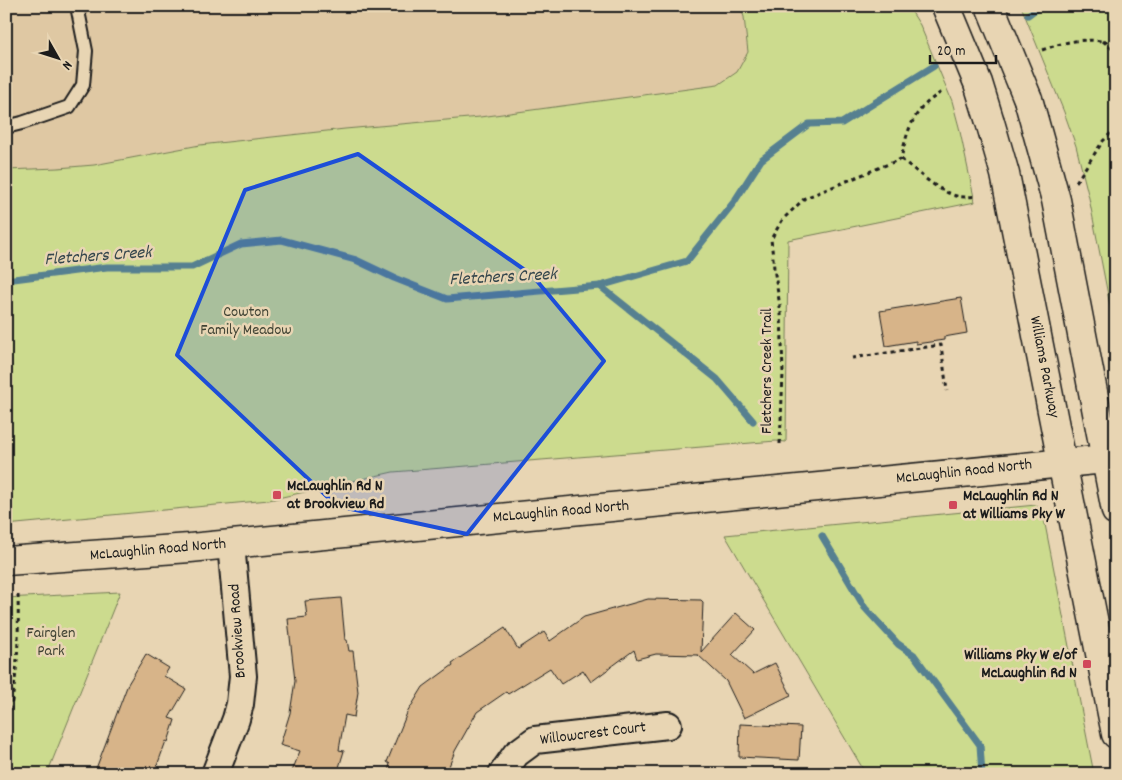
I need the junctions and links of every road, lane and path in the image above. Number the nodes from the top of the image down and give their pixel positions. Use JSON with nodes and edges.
{"nodes":[{"id":1,"x":946,"y":6,"type":"edge"},
{"id":2,"x":990,"y":6,"type":"edge"},
{"id":3,"x":77,"y":7,"type":"edge"},
{"id":4,"x":1102,"y":41,"type":"junction"},
{"id":5,"x":1116,"y":44,"type":"edge"},
{"id":6,"x":1042,"y":50,"type":"dead end"},
{"id":7,"x":1116,"y":52,"type":"edge"},
{"id":8,"x":943,"y":91,"type":"dead end"},
{"id":9,"x":6,"y":127,"type":"edge"},
{"id":10,"x":1116,"y":128,"type":"edge"},
{"id":11,"x":901,"y":159,"type":"junction"},
{"id":12,"x":1072,"y":189,"type":"dead end"},
{"id":13,"x":976,"y":196,"type":"dead end"},
{"id":14,"x":852,"y":358,"type":"dead end"},
{"id":15,"x":947,"y":391,"type":"dead end"},
{"id":16,"x":780,"y":444,"type":"dead end"},
{"id":17,"x":1111,"y":458,"type":"edge"},
{"id":18,"x":1063,"y":463,"type":"junction"},
{"id":19,"x":1116,"y":510,"type":"edge"},
{"id":20,"x":230,"y":544,"type":"junction"},
{"id":21,"x":6,"y":561,"type":"edge"},
{"id":22,"x":18,"y":595,"type":"dead end"},
{"id":23,"x":668,"y":725,"type":"dead end"},
{"id":24,"x":6,"y":726,"type":"edge"},
{"id":25,"x":1116,"y":734,"type":"edge"},
{"id":26,"x":215,"y":774,"type":"edge"},
{"id":27,"x":502,"y":774,"type":"edge"}],
"edges":[{"from":1,"to":18,"type":"main road","name":"Williams Parkway","bridge":true},
{"from":2,"to":17,"type":"main road","bridge":true},
{"from":3,"to":9,"type":"lane"},
{"from":4,"to":5,"type":"path"},
{"from":4,"to":6,"type":"path"},
{"from":4,"to":7,"type":"path"},
{"from":8,"to":11,"type":"path"},
{"from":10,"to":12,"type":"path"},
{"from":11,"to":13,"type":"path"},
{"from":11,"to":16,"type":"path","name":"Fletchers Creek Trail"},
{"from":14,"to":15,"type":"path"},
{"from":17,"to":18,"type":"main road","name":"McLaughlin Road North"},
{"from":17,"to":19,"type":"main road"},
{"from":18,"to":20,"type":"main road","name":"McLaughlin Road North"},
{"from":18,"to":25,"type":"main road","name":"Williams Parkway"},
{"from":20,"to":21,"type":"main road","name":"McLaughlin Road North"},
{"from":20,"to":26,"type":"street","name":"Brookview Road"},
{"from":22,"to":24,"type":"path"},
{"from":23,"to":27,"type":"street","name":"Willowcrest Court"}]}
